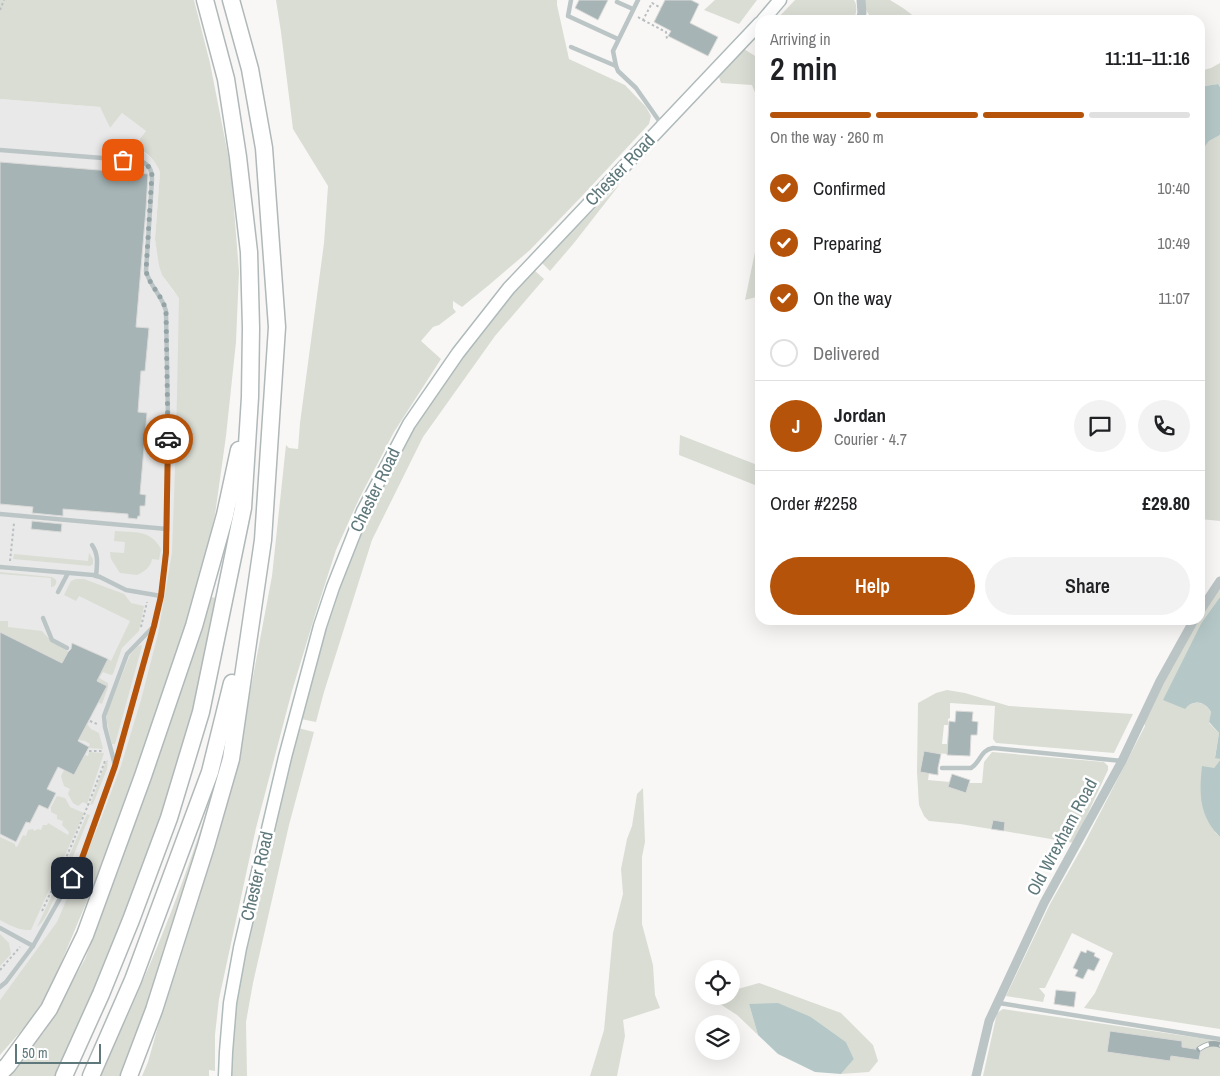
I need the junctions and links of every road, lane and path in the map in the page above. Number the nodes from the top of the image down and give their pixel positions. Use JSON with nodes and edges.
{"nodes":[{"id":1,"x":4,"y":0,"type":"edge"},
{"id":2,"x":205,"y":0,"type":"edge"},
{"id":3,"x":231,"y":0,"type":"edge"},
{"id":4,"x":571,"y":0,"type":"edge"},
{"id":5,"x":638,"y":0,"type":"edge"},
{"id":6,"x":780,"y":0,"type":"edge"},
{"id":7,"x":861,"y":0,"type":"edge"},
{"id":8,"x":617,"y":2,"type":"dead end"},
{"id":9,"x":661,"y":8,"type":"dead end"},
{"id":10,"x":633,"y":9,"type":"junction"},
{"id":11,"x":0,"y":10,"type":"edge"},
{"id":12,"x":767,"y":15,"type":"edge"},
{"id":13,"x":861,"y":15,"type":"edge"},
{"id":14,"x":636,"y":16,"type":"dead end"},
{"id":15,"x":643,"y":20,"type":"junction"},
{"id":16,"x":755,"y":28,"type":"edge"},
{"id":17,"x":618,"y":39,"type":"junction"},
{"id":18,"x":667,"y":39,"type":"dead end"},
{"id":19,"x":572,"y":47,"type":"dead end"},
{"id":20,"x":616,"y":66,"type":"junction"},
{"id":21,"x":662,"y":126,"type":"junction"},
{"id":22,"x":0,"y":150,"type":"edge"},
{"id":23,"x":250,"y":397,"type":"junction"},
{"id":24,"x":0,"y":514,"type":"edge"},
{"id":25,"x":14,"y":515,"type":"junction"},
{"id":26,"x":166,"y":529,"type":"junction"},
{"id":27,"x":92,"y":545,"type":"dead end"},
{"id":28,"x":0,"y":567,"type":"edge"},
{"id":29,"x":10,"y":568,"type":"junction"},
{"id":30,"x":68,"y":573,"type":"junction"},
{"id":31,"x":96,"y":576,"type":"junction"},
{"id":32,"x":1220,"y":581,"type":"edge"},
{"id":33,"x":58,"y":592,"type":"dead end"},
{"id":34,"x":148,"y":594,"type":"junction"},
{"id":35,"x":161,"y":596,"type":"junction"},
{"id":36,"x":254,"y":596,"type":"junction"},
{"id":37,"x":1205,"y":604,"type":"edge"},
{"id":38,"x":43,"y":618,"type":"dead end"},
{"id":39,"x":1191,"y":625,"type":"edge"},
{"id":40,"x":154,"y":626,"type":"junction"},
{"id":41,"x":138,"y":642,"type":"junction"},
{"id":42,"x":67,"y":648,"type":"dead end"},
{"id":43,"x":104,"y":716,"type":"junction"},
{"id":44,"x":90,"y":721,"type":"dead end"},
{"id":45,"x":89,"y":751,"type":"dead end"},
{"id":46,"x":105,"y":751,"type":"dead end"},
{"id":47,"x":106,"y":758,"type":"dead end"},
{"id":48,"x":1122,"y":761,"type":"junction"},
{"id":49,"x":115,"y":766,"type":"junction"},
{"id":50,"x":942,"y":768,"type":"dead end"},
{"id":51,"x":39,"y":918,"type":"dead end"},
{"id":52,"x":0,"y":928,"type":"edge"},
{"id":53,"x":25,"y":942,"type":"junction"},
{"id":54,"x":33,"y":946,"type":"junction"},
{"id":55,"x":0,"y":970,"type":"edge"},
{"id":56,"x":0,"y":987,"type":"edge"},
{"id":57,"x":998,"y":1003,"type":"junction"},
{"id":58,"x":1220,"y":1039,"type":"edge"},
{"id":59,"x":0,"y":1073,"type":"edge"},
{"id":60,"x":64,"y":1076,"type":"edge"},
{"id":61,"x":91,"y":1076,"type":"edge"},
{"id":62,"x":128,"y":1076,"type":"edge"},
{"id":63,"x":225,"y":1076,"type":"edge"},
{"id":64,"x":976,"y":1076,"type":"edge"}],
"edges":[{"from":1,"to":11,"type":"path"},
{"from":2,"to":23,"type":"highway"},
{"from":3,"to":36,"type":"highway"},
{"from":4,"to":17,"type":"lane"},
{"from":5,"to":10,"type":"lane"},
{"from":6,"to":12,"type":"main road"},
{"from":7,"to":13,"type":"street"},
{"from":8,"to":10,"type":"lane"},
{"from":9,"to":15,"type":"path"},
{"from":10,"to":17,"type":"lane"},
{"from":14,"to":15,"type":"path"},
{"from":15,"to":18,"type":"path"},
{"from":16,"to":21,"type":"main road","name":"Chester Road"},
{"from":17,"to":20,"type":"lane"},
{"from":19,"to":20,"type":"lane"},
{"from":20,"to":21,"type":"lane"},
{"from":21,"to":63,"type":"main road","name":"Chester Road"},
{"from":22,"to":26,"type":"lane"},
{"from":23,"to":59,"type":"highway"},
{"from":23,"to":60,"type":"highway"},
{"from":24,"to":25,"type":"lane"},
{"from":25,"to":26,"type":"lane"},
{"from":25,"to":29,"type":"path"},
{"from":26,"to":35,"type":"lane"},
{"from":27,"to":31,"type":"lane"},
{"from":28,"to":29,"type":"lane"},
{"from":29,"to":30,"type":"lane"},
{"from":30,"to":31,"type":"lane"},
{"from":30,"to":33,"type":"lane"},
{"from":31,"to":34,"type":"lane"},
{"from":32,"to":37,"type":"street"},
{"from":34,"to":35,"type":"lane"},
{"from":34,"to":41,"type":"path"},
{"from":35,"to":40,"type":"lane"},
{"from":36,"to":61,"type":"highway"},
{"from":36,"to":62,"type":"highway"},
{"from":38,"to":42,"type":"lane"},
{"from":39,"to":48,"type":"street","name":"Old Wrexham Road"},
{"from":40,"to":41,"type":"lane"},
{"from":40,"to":49,"type":"lane"},
{"from":41,"to":43,"type":"lane"},
{"from":43,"to":44,"type":"path"},
{"from":43,"to":49,"type":"lane"},
{"from":45,"to":46,"type":"path"},
{"from":47,"to":51,"type":"path"},
{"from":48,"to":50,"type":"lane"},
{"from":48,"to":57,"type":"street","name":"Old Wrexham Road"},
{"from":49,"to":54,"type":"lane"},
{"from":52,"to":53,"type":"lane"},
{"from":53,"to":54,"type":"lane"},
{"from":53,"to":55,"type":"path"},
{"from":54,"to":56,"type":"lane"},
{"from":57,"to":58,"type":"lane"},
{"from":57,"to":64,"type":"street","name":"Old Wrexham Road"}]}
